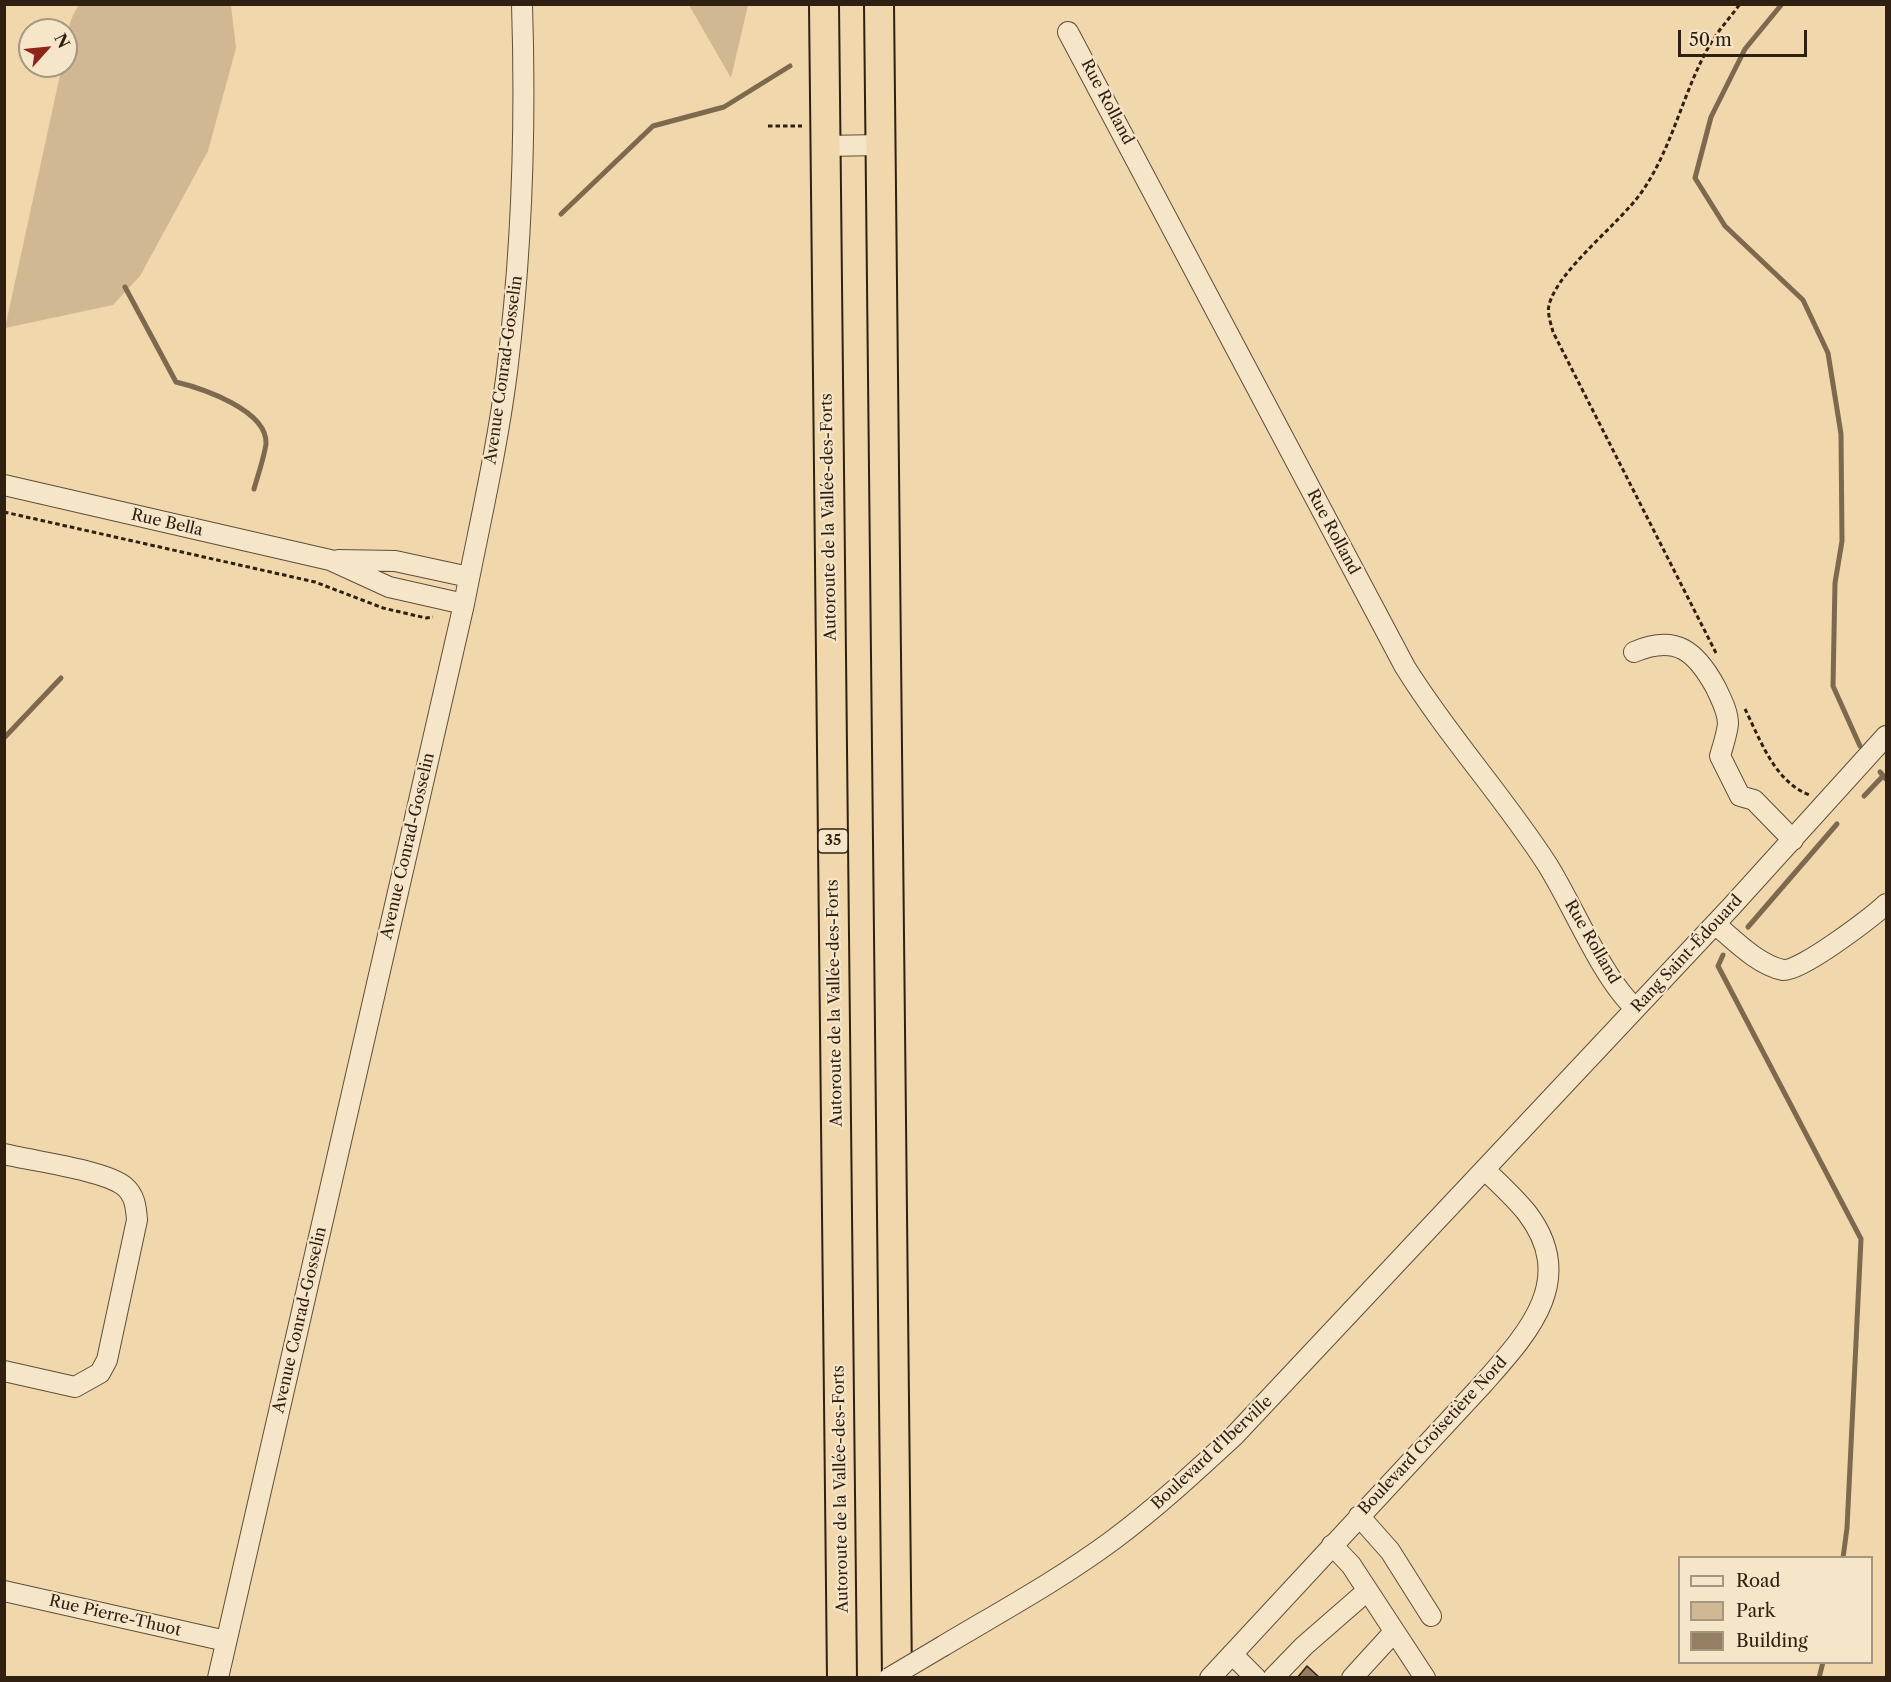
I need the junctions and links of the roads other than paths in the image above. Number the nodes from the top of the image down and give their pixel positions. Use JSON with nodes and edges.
{"nodes":[{"id":1,"x":522,"y":4,"type":"edge"},
{"id":2,"x":824,"y":4,"type":"edge"},
{"id":3,"x":879,"y":4,"type":"edge"},
{"id":4,"x":1068,"y":32,"type":"dead end"},
{"id":5,"x":825,"y":136,"type":"junction"},
{"id":6,"x":880,"y":145,"type":"junction"},
{"id":7,"x":4,"y":485,"type":"edge"},
{"id":8,"x":330,"y":560,"type":"junction"},
{"id":9,"x":469,"y":577,"type":"junction"},
{"id":10,"x":464,"y":604,"type":"junction"},
{"id":11,"x":1634,"y":652,"type":"dead end"},
{"id":12,"x":1887,"y":736,"type":"edge"},
{"id":13,"x":1793,"y":840,"type":"junction"},
{"id":14,"x":1887,"y":904,"type":"edge"},
{"id":15,"x":1714,"y":924,"type":"junction"},
{"id":16,"x":1635,"y":1008,"type":"junction"},
{"id":17,"x":4,"y":1155,"type":"edge"},
{"id":18,"x":1485,"y":1170,"type":"junction"},
{"id":19,"x":4,"y":1371,"type":"edge"},
{"id":20,"x":1359,"y":1516,"type":"junction"},
{"id":21,"x":1332,"y":1545,"type":"junction"},
{"id":22,"x":4,"y":1591,"type":"edge"},
{"id":23,"x":1368,"y":1591,"type":"junction"},
{"id":24,"x":1431,"y":1616,"type":"dead end"},
{"id":25,"x":1394,"y":1632,"type":"junction"},
{"id":26,"x":226,"y":1641,"type":"junction"},
{"id":27,"x":1232,"y":1654,"type":"junction"},
{"id":28,"x":218,"y":1677,"type":"edge"},
{"id":29,"x":843,"y":1677,"type":"edge"},
{"id":30,"x":889,"y":1677,"type":"edge"},
{"id":31,"x":897,"y":1677,"type":"edge"},
{"id":32,"x":1210,"y":1677,"type":"edge"},
{"id":33,"x":1256,"y":1677,"type":"edge"},
{"id":34,"x":1273,"y":1677,"type":"edge"},
{"id":35,"x":1352,"y":1677,"type":"edge"},
{"id":36,"x":1425,"y":1677,"type":"edge"}],
"edges":[{"from":1,"to":9,"type":"street","name":"Avenue Conrad-Gosselin"},
{"from":2,"to":5,"type":"highway","name":"Autoroute de la Vallée-des-Forts","number":"35"},
{"from":3,"to":6,"type":"highway"},
{"from":4,"to":16,"type":"street","name":"Rue Rolland"},
{"from":5,"to":6,"type":"street"},
{"from":5,"to":29,"type":"highway","name":"Autoroute de la Vallée-des-Forts","number":"35"},
{"from":6,"to":31,"type":"highway"},
{"from":7,"to":8,"type":"street","name":"Rue Bella"},
{"from":8,"to":9,"type":"street","name":"Rue Bella"},
{"from":8,"to":10,"type":"street","name":"Rue Bella"},
{"from":9,"to":10,"type":"street","name":"Avenue Conrad-Gosselin"},
{"from":10,"to":26,"type":"street","name":"Avenue Conrad-Gosselin"},
{"from":11,"to":13,"type":"street"},
{"from":12,"to":13,"type":"street","name":"Rang Saint-Édouard"},
{"from":13,"to":15,"type":"street","name":"Rang Saint-Édouard"},
{"from":14,"to":15,"type":"street"},
{"from":15,"to":16,"type":"street","name":"Rang Saint-Édouard"},
{"from":16,"to":18,"type":"street","name":"Rang Saint-Édouard"},
{"from":17,"to":19,"type":"street"},
{"from":18,"to":20,"type":"street","name":"Boulevard Croisetière Nord"},
{"from":18,"to":30,"type":"street","name":"Boulevard d'Iberville","bridge":true},
{"from":20,"to":21,"type":"street","name":"Boulevard Croisetière Nord"},
{"from":20,"to":24,"type":"street"},
{"from":21,"to":23,"type":"street"},
{"from":21,"to":27,"type":"street","name":"Boulevard Croisetière Nord"},
{"from":22,"to":26,"type":"street","name":"Rue Pierre-Thuot"},
{"from":23,"to":25,"type":"street"},
{"from":23,"to":34,"type":"street"},
{"from":25,"to":35,"type":"street"},
{"from":25,"to":36,"type":"street"},
{"from":26,"to":28,"type":"street","name":"Avenue Conrad-Gosselin"},
{"from":27,"to":32,"type":"street","name":"Boulevard Croisetière Nord"},
{"from":27,"to":33,"type":"street"}]}
